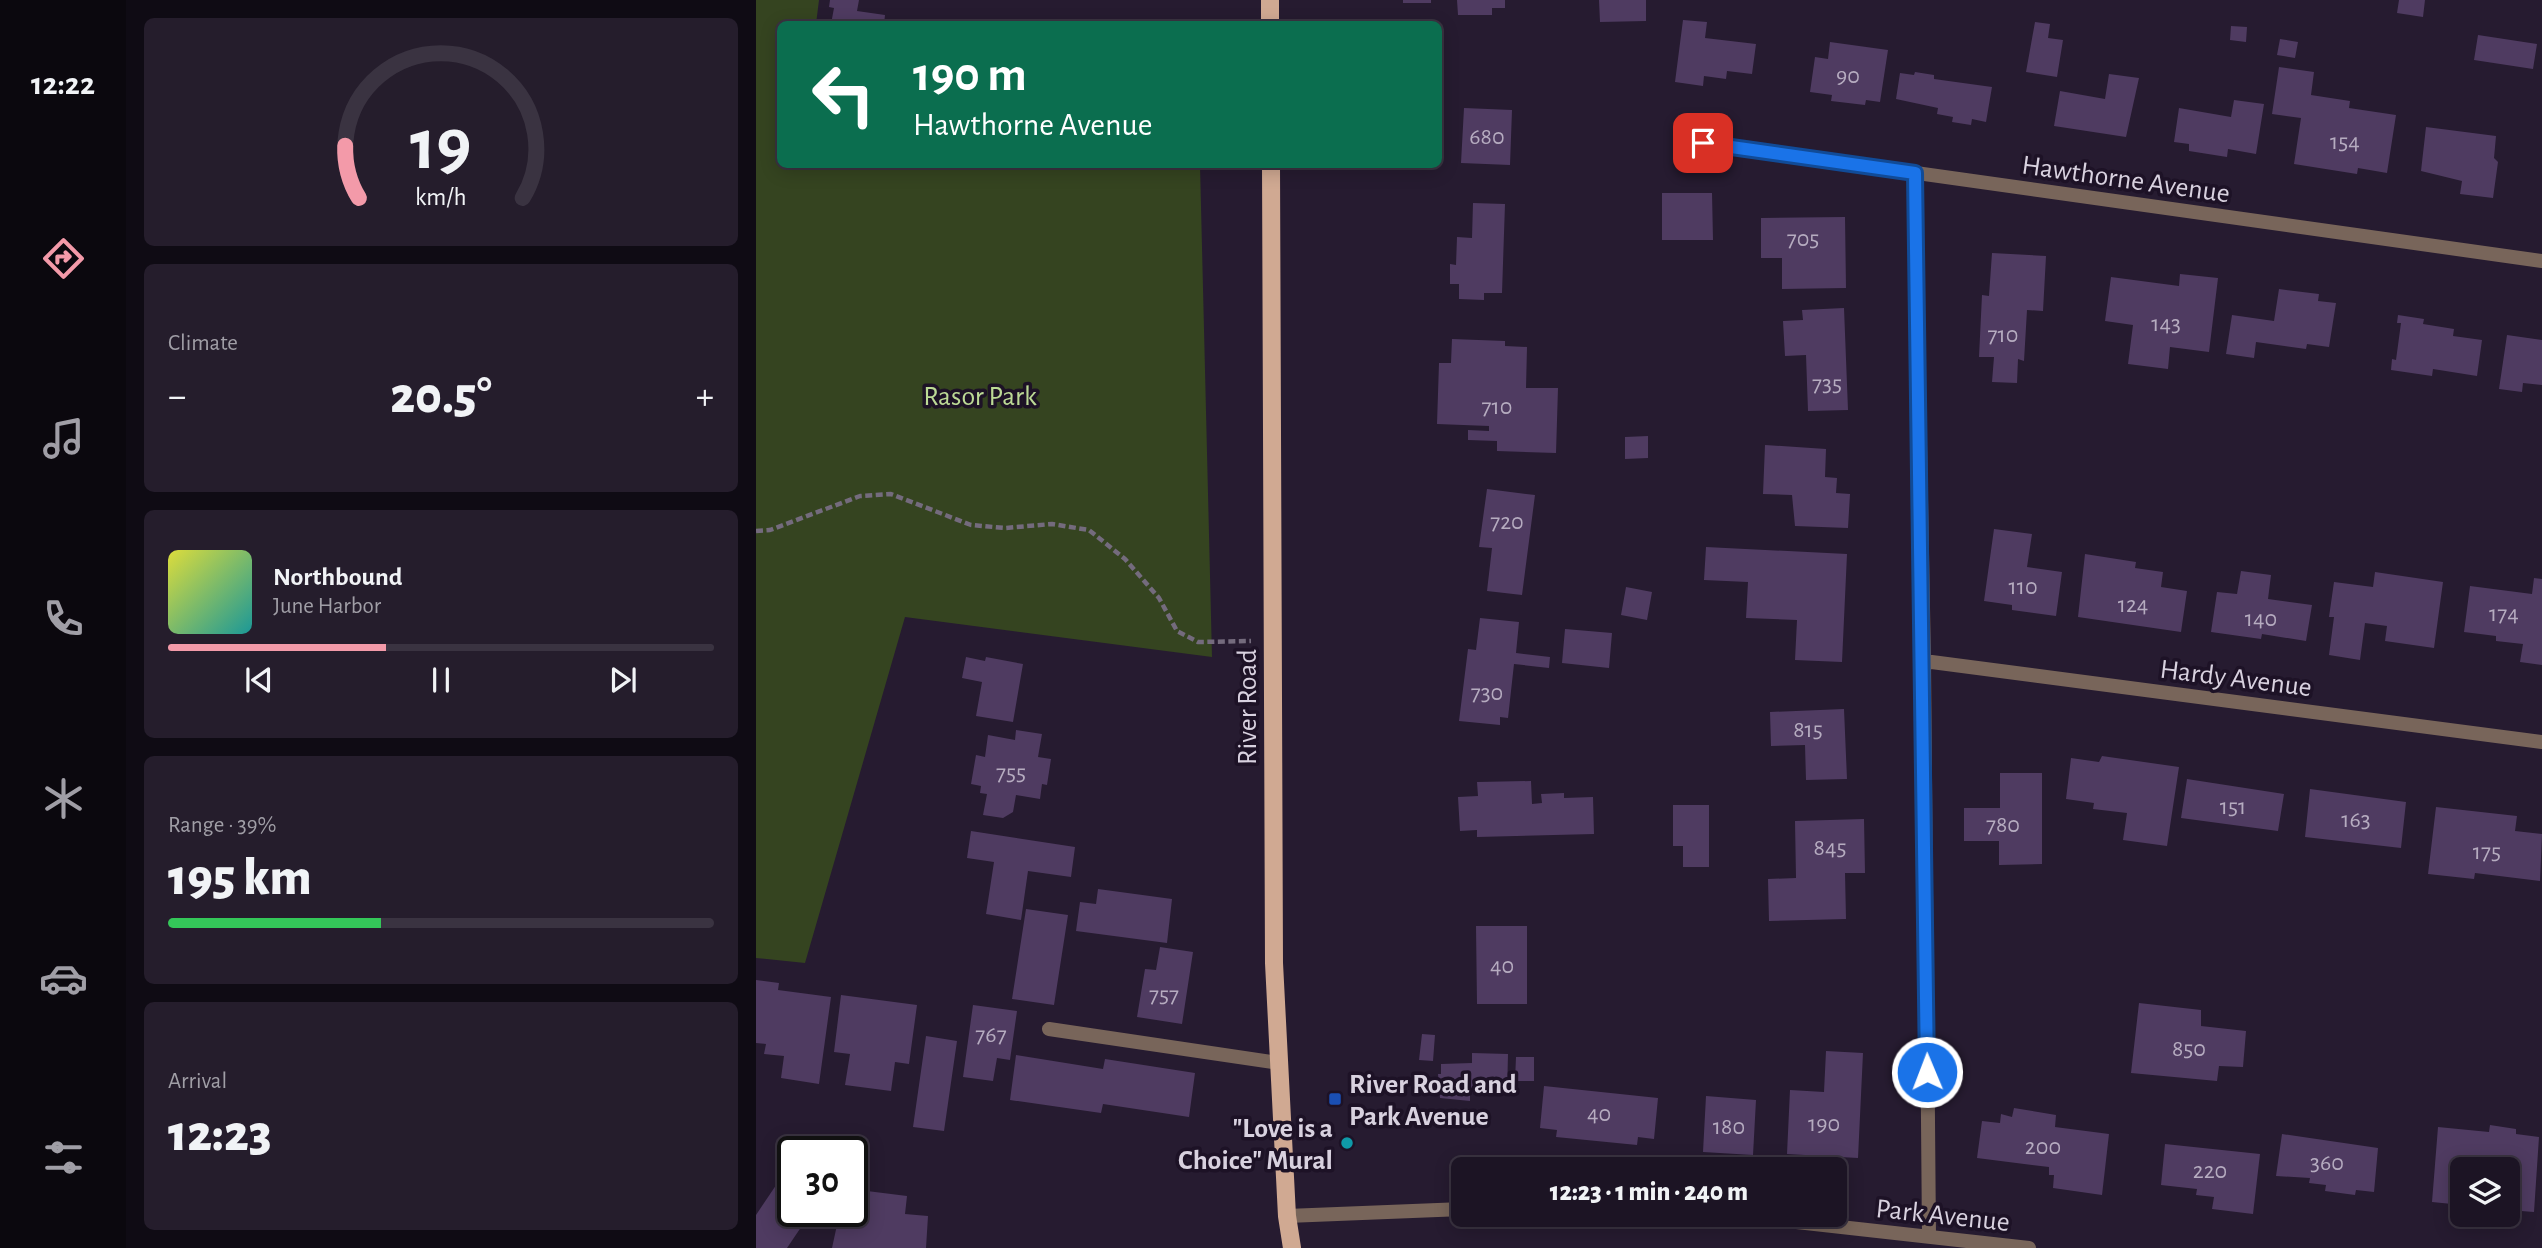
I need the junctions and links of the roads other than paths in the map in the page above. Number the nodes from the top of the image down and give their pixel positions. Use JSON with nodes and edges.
{"nodes":[{"id":1,"x":1270,"y":0,"type":"edge"},
{"id":2,"x":1270,"y":21,"type":"edge"},
{"id":3,"x":1703,"y":143,"type":"dead end"},
{"id":4,"x":1270,"y":168,"type":"edge"},
{"id":5,"x":1915,"y":173,"type":"junction"},
{"id":6,"x":2542,"y":261,"type":"edge"},
{"id":7,"x":1924,"y":661,"type":"junction"},
{"id":8,"x":2542,"y":742,"type":"edge"},
{"id":9,"x":1049,"y":1029,"type":"dead end"},
{"id":10,"x":1279,"y":1063,"type":"junction"},
{"id":11,"x":1451,"y":1209,"type":"edge"},
{"id":12,"x":1287,"y":1216,"type":"junction"},
{"id":13,"x":1840,"y":1227,"type":"edge"},
{"id":14,"x":1928,"y":1237,"type":"junction"},
{"id":15,"x":1292,"y":1248,"type":"edge"},
{"id":16,"x":2029,"y":1248,"type":"edge"}],
"edges":[{"from":1,"to":2,"type":"main road"},
{"from":3,"to":5,"type":"street","name":"Hawthorne Avenue"},
{"from":4,"to":10,"type":"main road","name":"River Road"},
{"from":5,"to":6,"type":"street","name":"Hawthorne Avenue"},
{"from":5,"to":7,"type":"street"},
{"from":7,"to":8,"type":"street","name":"Hardy Avenue"},
{"from":7,"to":14,"type":"street"},
{"from":9,"to":10,"type":"street"},
{"from":10,"to":12,"type":"main road","name":"River Road"},
{"from":11,"to":12,"type":"street"},
{"from":12,"to":15,"type":"main road","name":"River Road"},
{"from":13,"to":14,"type":"street","name":"Park Avenue"},
{"from":14,"to":16,"type":"street","name":"Park Avenue"}]}
